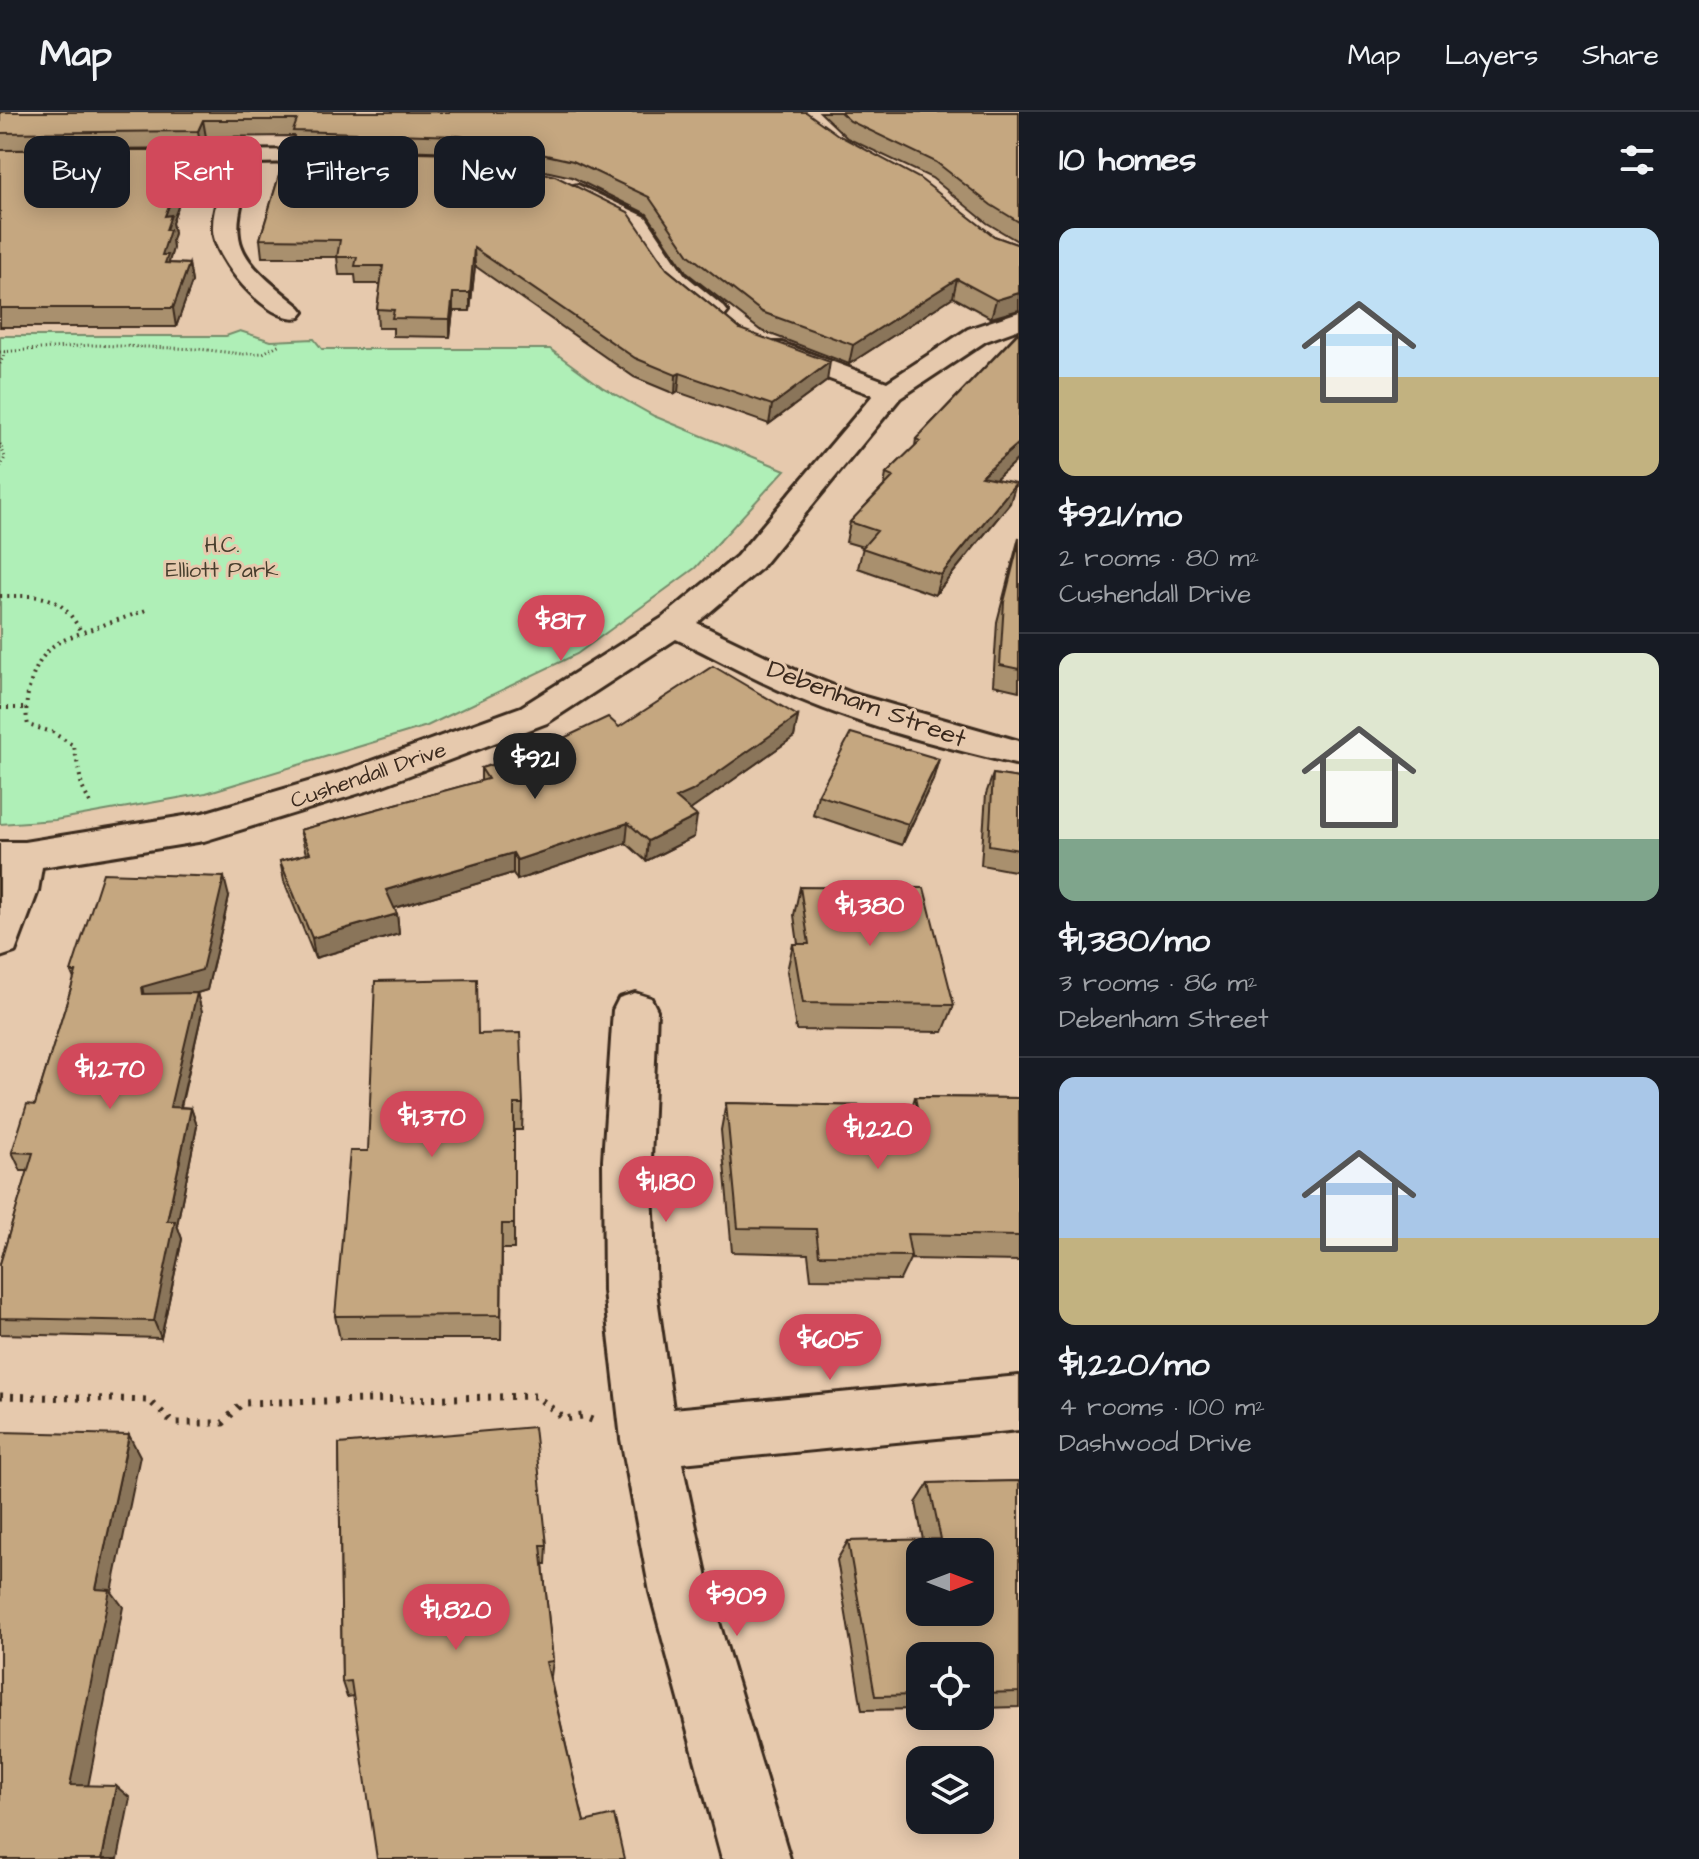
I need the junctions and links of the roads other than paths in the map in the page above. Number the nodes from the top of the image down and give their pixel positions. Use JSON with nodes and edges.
{"nodes":[{"id":1,"x":563,"y":185,"type":"edge"},
{"id":2,"x":228,"y":208,"type":"edge"},
{"id":3,"x":291,"y":312,"type":"road end"},
{"id":4,"x":1019,"y":320,"type":"edge"},
{"id":5,"x":890,"y":392,"type":"junction"},
{"id":6,"x":674,"y":625,"type":"junction"},
{"id":7,"x":1019,"y":753,"type":"edge"},
{"id":8,"x":12,"y":856,"type":"edge"},
{"id":9,"x":0,"y":941,"type":"edge"},
{"id":10,"x":635,"y":1010,"type":"dead end"},
{"id":11,"x":1019,"y":1403,"type":"edge"},
{"id":12,"x":649,"y":1439,"type":"junction"},
{"id":13,"x":756,"y":1859,"type":"edge"}],
"edges":[{"from":1,"to":5,"type":"street"},
{"from":2,"to":3,"type":"street"},
{"from":4,"to":5,"type":"street","name":"Cushendall Drive"},
{"from":5,"to":6,"type":"street","name":"Cushendall Drive"},
{"from":6,"to":7,"type":"street","name":"Debenham Street"},
{"from":6,"to":8,"type":"street","name":"Cushendall Drive"},
{"from":8,"to":9,"type":"street"},
{"from":10,"to":12,"type":"street"},
{"from":11,"to":12,"type":"street"},
{"from":12,"to":13,"type":"street"}]}
